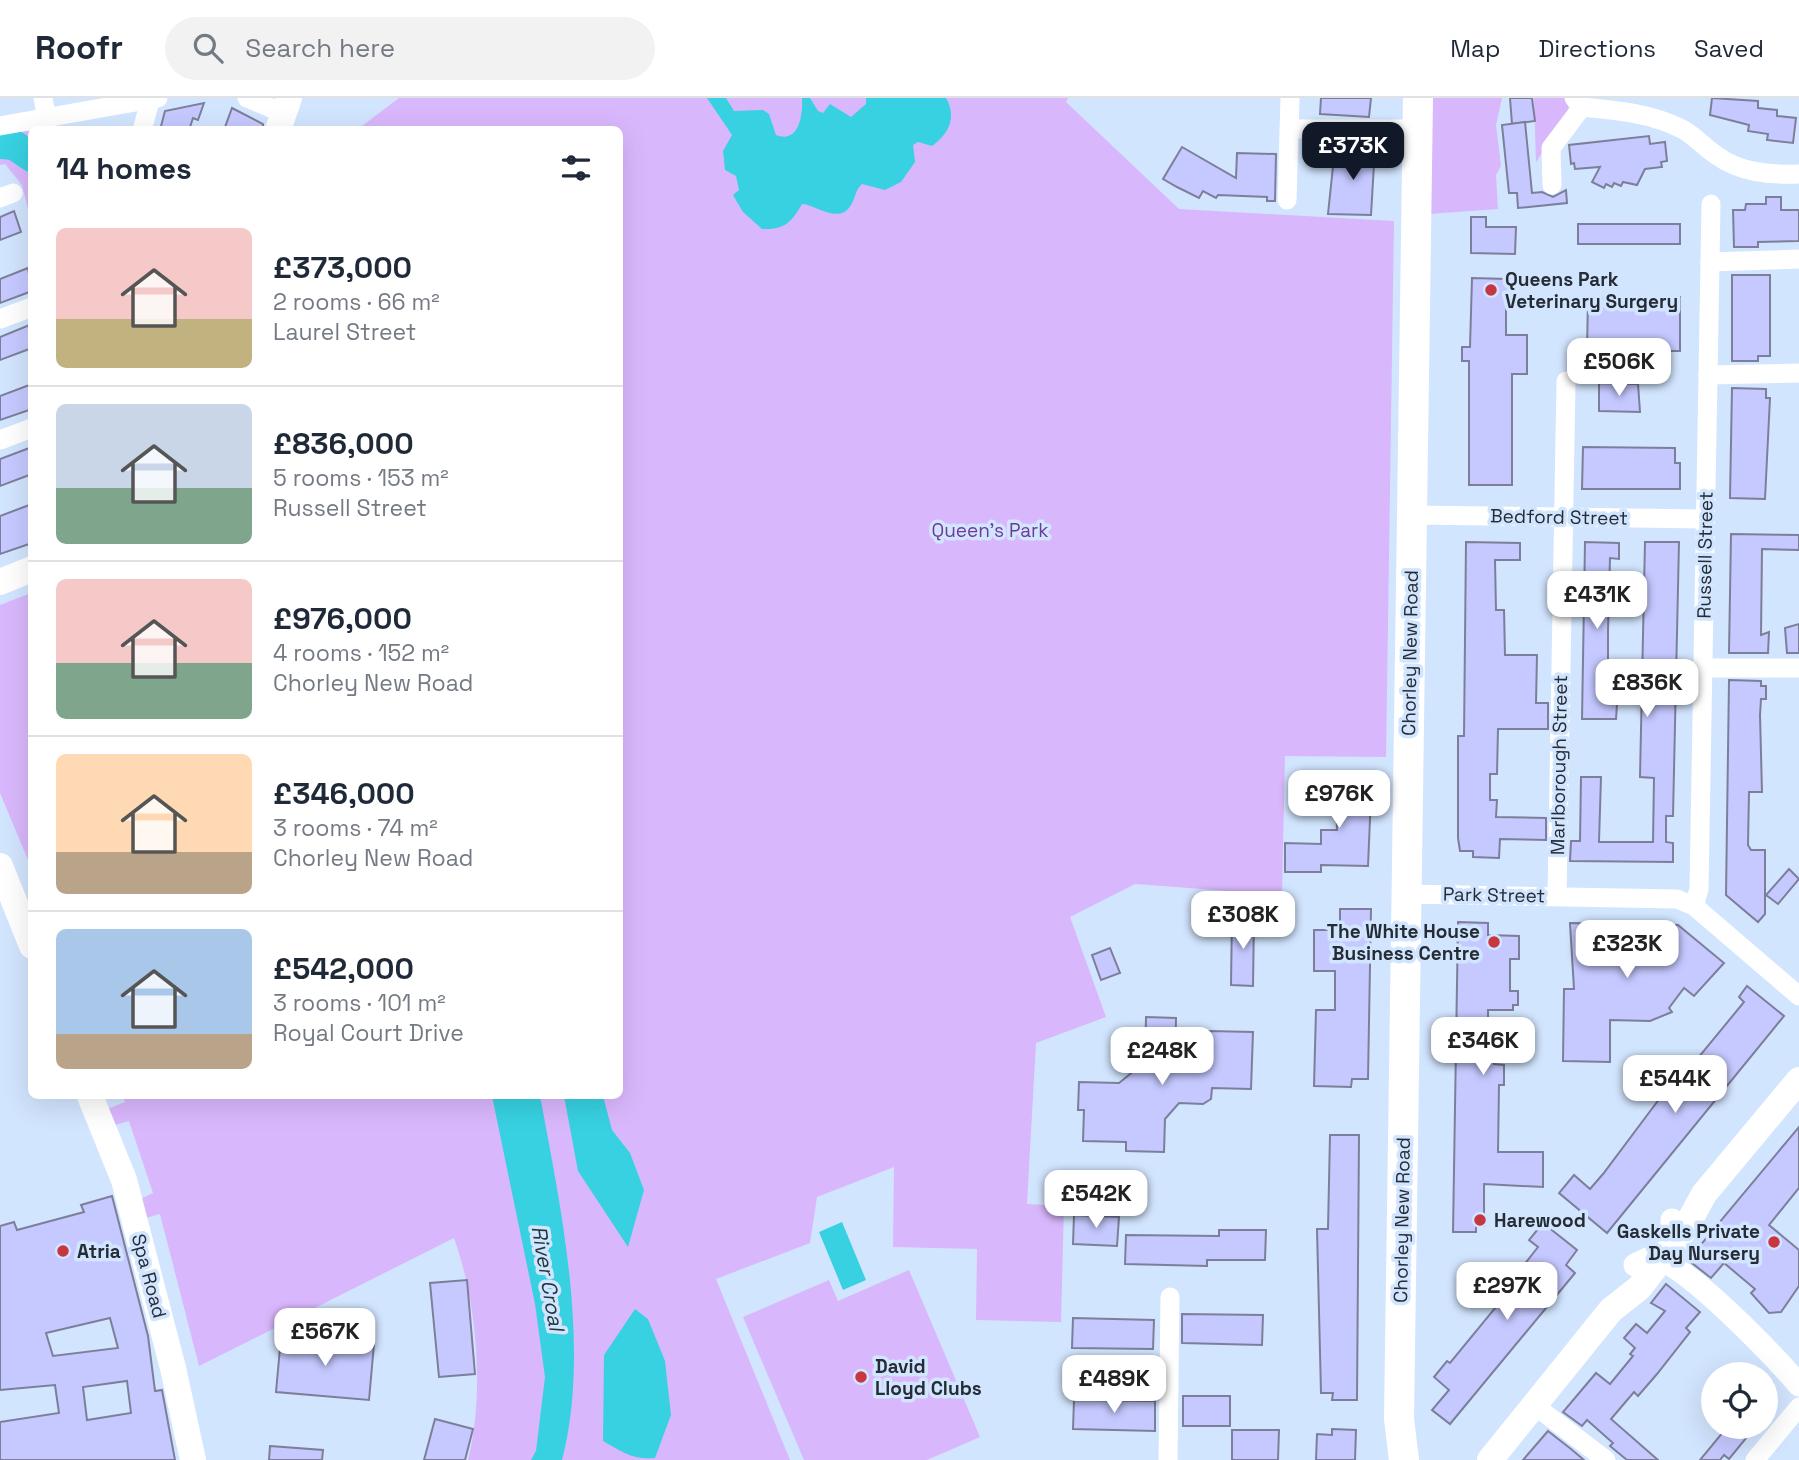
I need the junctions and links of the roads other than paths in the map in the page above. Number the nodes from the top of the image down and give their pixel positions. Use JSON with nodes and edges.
{"nodes":[{"id":1,"x":43,"y":98,"type":"edge"},
{"id":2,"x":154,"y":98,"type":"edge"},
{"id":3,"x":247,"y":98,"type":"edge"},
{"id":4,"x":1290,"y":98,"type":"edge"},
{"id":5,"x":1418,"y":98,"type":"edge"},
{"id":6,"x":1578,"y":103,"type":"edge"},
{"id":7,"x":284,"y":108,"type":"edge"},
{"id":8,"x":47,"y":120,"type":"junction"},
{"id":9,"x":0,"y":126,"type":"edge"},
{"id":10,"x":144,"y":126,"type":"edge"},
{"id":11,"x":1289,"y":129,"type":"junction"},
{"id":12,"x":1418,"y":129,"type":"junction"},
{"id":13,"x":1799,"y":174,"type":"edge"},
{"id":14,"x":1552,"y":185,"type":"dead end"},
{"id":15,"x":1287,"y":200,"type":"dead end"},
{"id":16,"x":1711,"y":204,"type":"dead end"},
{"id":17,"x":1799,"y":259,"type":"edge"},
{"id":18,"x":1710,"y":262,"type":"junction"},
{"id":19,"x":28,"y":308,"type":"edge"},
{"id":20,"x":0,"y":319,"type":"edge"},
{"id":21,"x":1799,"y":373,"type":"edge"},
{"id":22,"x":1708,"y":375,"type":"junction"},
{"id":23,"x":1566,"y":381,"type":"dead end"},
{"id":24,"x":28,"y":430,"type":"edge"},
{"id":25,"x":0,"y":440,"type":"edge"},
{"id":26,"x":1412,"y":515,"type":"junction"},
{"id":27,"x":1563,"y":517,"type":"junction"},
{"id":28,"x":1705,"y":519,"type":"junction"},
{"id":29,"x":28,"y":571,"type":"edge"},
{"id":30,"x":0,"y":582,"type":"edge"},
{"id":31,"x":1702,"y":668,"type":"junction"},
{"id":32,"x":1799,"y":668,"type":"edge"},
{"id":33,"x":0,"y":866,"type":"edge"},
{"id":34,"x":1406,"y":894,"type":"junction"},
{"id":35,"x":1557,"y":896,"type":"junction"},
{"id":36,"x":1694,"y":906,"type":"junction"},
{"id":37,"x":28,"y":936,"type":"edge"},
{"id":38,"x":1799,"y":996,"type":"edge"},
{"id":39,"x":1799,"y":1080,"type":"edge"},
{"id":40,"x":91,"y":1099,"type":"edge"},
{"id":41,"x":1704,"y":1195,"type":"junction"},
{"id":42,"x":1672,"y":1220,"type":"junction"},
{"id":43,"x":1669,"y":1258,"type":"junction"},
{"id":44,"x":1635,"y":1265,"type":"junction"},
{"id":45,"x":1170,"y":1297,"type":"dead end"},
{"id":46,"x":1611,"y":1310,"type":"junction"},
{"id":47,"x":1799,"y":1385,"type":"edge"},
{"id":48,"x":1534,"y":1405,"type":"junction"},
{"id":49,"x":1799,"y":1406,"type":"edge"},
{"id":50,"x":1399,"y":1419,"type":"junction"},
{"id":51,"x":1510,"y":1433,"type":"junction"},
{"id":52,"x":193,"y":1460,"type":"edge"},
{"id":53,"x":1168,"y":1460,"type":"edge"},
{"id":54,"x":1392,"y":1460,"type":"edge"},
{"id":55,"x":1404,"y":1460,"type":"edge"},
{"id":56,"x":1477,"y":1460,"type":"edge"},
{"id":57,"x":1490,"y":1460,"type":"edge"},
{"id":58,"x":1606,"y":1460,"type":"edge"},
{"id":59,"x":1755,"y":1460,"type":"edge"}],
"edges":[{"from":1,"to":8,"type":"street"},
{"from":2,"to":8,"type":"street"},
{"from":2,"to":10,"type":"street"},
{"from":3,"to":7,"type":"street"},
{"from":4,"to":11,"type":"street"},
{"from":5,"to":12,"type":"main road","name":"Chorley New Road"},
{"from":6,"to":13,"type":"street"},
{"from":6,"to":14,"type":"street"},
{"from":8,"to":9,"type":"street"},
{"from":11,"to":12,"type":"street"},
{"from":11,"to":15,"type":"street"},
{"from":12,"to":26,"type":"main road","name":"Chorley New Road"},
{"from":16,"to":18,"type":"street","name":"Russell Street"},
{"from":17,"to":18,"type":"street"},
{"from":18,"to":22,"type":"street","name":"Russell Street"},
{"from":19,"to":20,"type":"street"},
{"from":21,"to":22,"type":"street"},
{"from":22,"to":28,"type":"street","name":"Russell Street"},
{"from":23,"to":27,"type":"street","name":"Marlborough Street"},
{"from":24,"to":25,"type":"street"},
{"from":26,"to":27,"type":"street","name":"Bedford Street"},
{"from":26,"to":34,"type":"main road","name":"Chorley New Road"},
{"from":27,"to":28,"type":"street","name":"Bedford Street"},
{"from":27,"to":35,"type":"street","name":"Marlborough Street"},
{"from":28,"to":31,"type":"street","name":"Russell Street"},
{"from":29,"to":30,"type":"main road"},
{"from":31,"to":32,"type":"street"},
{"from":31,"to":36,"type":"street","name":"Russell Street"},
{"from":33,"to":37,"type":"main road"},
{"from":34,"to":35,"type":"street","name":"Park Street"},
{"from":34,"to":50,"type":"main road","name":"Chorley New Road"},
{"from":35,"to":36,"type":"street","name":"Park Street"},
{"from":36,"to":38,"type":"street","name":"Park Street"},
{"from":39,"to":41,"type":"main road"},
{"from":40,"to":52,"type":"main road","name":"Spa Road"},
{"from":41,"to":42,"type":"main road"},
{"from":41,"to":43,"type":"main road"},
{"from":42,"to":43,"type":"street"},
{"from":42,"to":44,"type":"main road"},
{"from":43,"to":44,"type":"street"},
{"from":43,"to":46,"type":"main road"},
{"from":43,"to":47,"type":"street"},
{"from":44,"to":46,"type":"main road"},
{"from":45,"to":53,"type":"street"},
{"from":46,"to":48,"type":"main road"},
{"from":48,"to":51,"type":"main road"},
{"from":48,"to":58,"type":"street"},
{"from":49,"to":59,"type":"street"},
{"from":50,"to":54,"type":"main road","name":"Chorley New Road"},
{"from":50,"to":55,"type":"main road","name":"Chorley New Road"},
{"from":51,"to":56,"type":"main road"},
{"from":51,"to":57,"type":"main road"}]}
